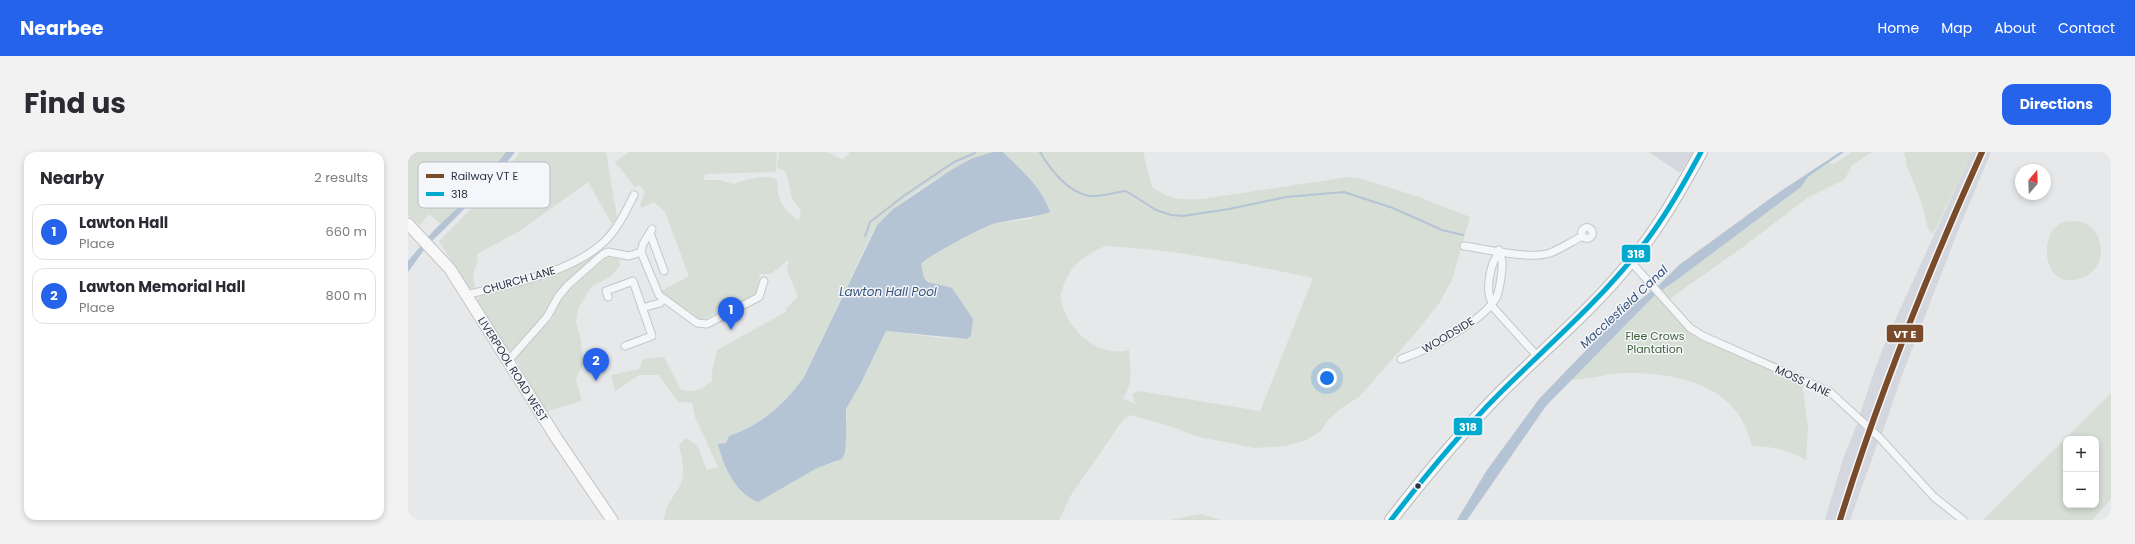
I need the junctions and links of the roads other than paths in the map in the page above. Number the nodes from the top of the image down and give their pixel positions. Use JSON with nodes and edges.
{"nodes":[{"id":1,"x":1701,"y":152,"type":"edge"},
{"id":2,"x":634,"y":195,"type":"dead end"},
{"id":3,"x":408,"y":224,"type":"edge"},
{"id":4,"x":1583,"y":236,"type":"dead end"},
{"id":5,"x":1464,"y":246,"type":"dead end"},
{"id":6,"x":593,"y":251,"type":"junction"},
{"id":7,"x":641,"y":252,"type":"junction"},
{"id":8,"x":1499,"y":252,"type":"junction"},
{"id":9,"x":602,"y":255,"type":"junction"},
{"id":10,"x":1631,"y":262,"type":"junction"},
{"id":11,"x":664,"y":271,"type":"dead end"},
{"id":12,"x":764,"y":281,"type":"dead end"},
{"id":13,"x":466,"y":295,"type":"junction"},
{"id":14,"x":608,"y":297,"type":"dead end"},
{"id":15,"x":663,"y":299,"type":"junction"},
{"id":16,"x":1491,"y":304,"type":"junction"},
{"id":17,"x":642,"y":308,"type":"junction"},
{"id":18,"x":625,"y":346,"type":"dead end"},
{"id":19,"x":1538,"y":357,"type":"junction"},
{"id":20,"x":1401,"y":359,"type":"dead end"},
{"id":21,"x":508,"y":361,"type":"junction"},
{"id":22,"x":612,"y":520,"type":"edge"},
{"id":23,"x":1391,"y":520,"type":"edge"},
{"id":24,"x":1963,"y":520,"type":"edge"}],
"edges":[{"from":1,"to":10,"type":"highway"},
{"from":2,"to":6,"type":"street","name":"CHURCH LANE"},
{"from":3,"to":13,"type":"main road","name":"LIVERPOOL ROAD WEST"},
{"from":4,"to":8,"type":"street"},
{"from":5,"to":8,"type":"street"},
{"from":6,"to":9,"type":"street"},
{"from":6,"to":13,"type":"street","name":"CHURCH LANE"},
{"from":7,"to":9,"type":"street"},
{"from":7,"to":11,"type":"street"},
{"from":7,"to":15,"type":"street"},
{"from":8,"to":16,"type":"street"},
{"from":9,"to":21,"type":"street"},
{"from":10,"to":19,"type":"highway"},
{"from":10,"to":24,"type":"street","name":"MOSS LANE"},
{"from":12,"to":15,"type":"street"},
{"from":13,"to":21,"type":"main road","name":"LIVERPOOL ROAD WEST"},
{"from":14,"to":17,"type":"street"},
{"from":15,"to":17,"type":"street"},
{"from":16,"to":19,"type":"street"},
{"from":16,"to":20,"type":"street","name":"WOODSIDE"},
{"from":17,"to":18,"type":"street"},
{"from":19,"to":23,"type":"highway"},
{"from":21,"to":22,"type":"main road","name":"LIVERPOOL ROAD WEST"}]}
